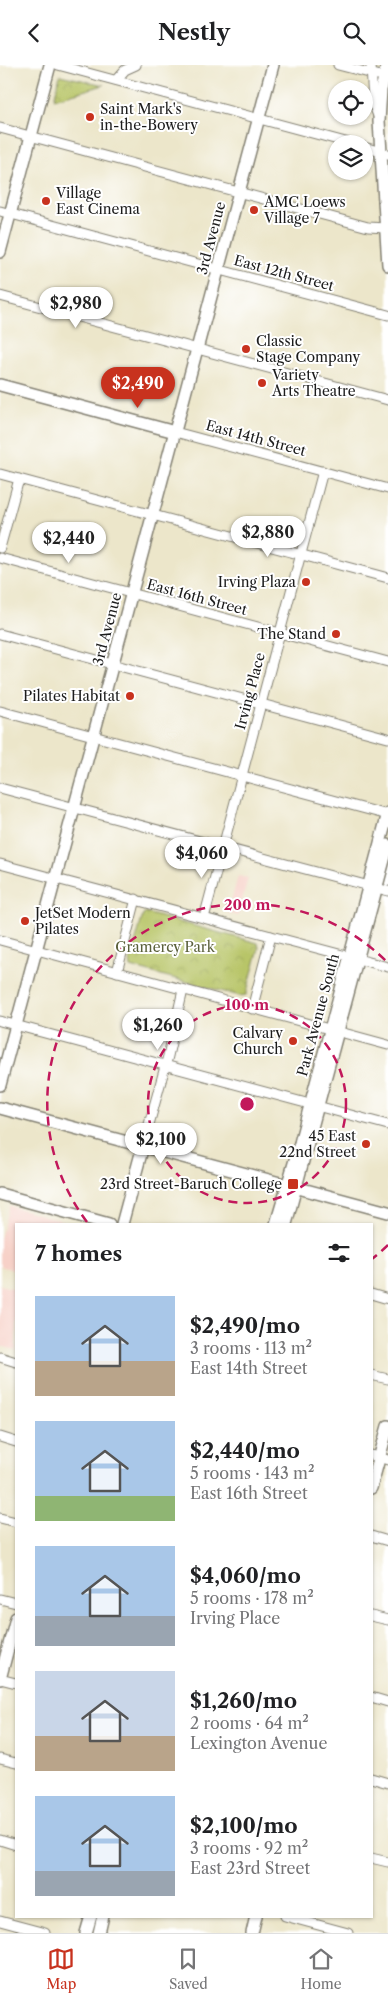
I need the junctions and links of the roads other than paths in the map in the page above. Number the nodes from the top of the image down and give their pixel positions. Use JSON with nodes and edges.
{"nodes":[{"id":1,"x":50,"y":65,"type":"edge"},
{"id":2,"x":58,"y":65,"type":"edge"},
{"id":3,"x":136,"y":65,"type":"edge"},
{"id":4,"x":273,"y":65,"type":"edge"},
{"id":5,"x":338,"y":65,"type":"edge"},
{"id":6,"x":387,"y":65,"type":"edge"},
{"id":7,"x":371,"y":69,"type":"edge"},
{"id":8,"x":386,"y":78,"type":"edge"},
{"id":9,"x":116,"y":80,"type":"junction"},
{"id":10,"x":259,"y":119,"type":"junction"},
{"id":11,"x":379,"y":121,"type":"junction"},
{"id":12,"x":0,"y":128,"type":"edge"},
{"id":13,"x":31,"y":137,"type":"junction"},
{"id":14,"x":328,"y":137,"type":"edge"},
{"id":15,"x":385,"y":153,"type":"edge"},
{"id":16,"x":239,"y":192,"type":"junction"},
{"id":17,"x":5,"y":213,"type":"edge"},
{"id":18,"x":386,"y":228,"type":"junction"},
{"id":19,"x":0,"y":252,"type":"edge"},
{"id":20,"x":388,"y":265,"type":"edge"},
{"id":21,"x":218,"y":270,"type":"junction"},
{"id":22,"x":0,"y":296,"type":"edge"},
{"id":23,"x":388,"y":315,"type":"edge"},
{"id":24,"x":197,"y":349,"type":"junction"},
{"id":25,"x":0,"y":385,"type":"edge"},
{"id":26,"x":388,"y":399,"type":"edge"},
{"id":27,"x":175,"y":432,"type":"junction"},
{"id":28,"x":323,"y":471,"type":"junction"},
{"id":29,"x":0,"y":474,"type":"edge"},
{"id":30,"x":19,"y":479,"type":"junction"},
{"id":31,"x":388,"y":489,"type":"edge"},
{"id":32,"x":153,"y":515,"type":"junction"},
{"id":33,"x":0,"y":548,"type":"edge"},
{"id":34,"x":301,"y":554,"type":"junction"},
{"id":35,"x":0,"y":558,"type":"edge"},
{"id":36,"x":388,"y":578,"type":"edge"},
{"id":37,"x":132,"y":593,"type":"junction"},
{"id":38,"x":280,"y":633,"type":"junction"},
{"id":39,"x":0,"y":634,"type":"edge"},
{"id":40,"x":388,"y":662,"type":"edge"},
{"id":41,"x":113,"y":665,"type":"junction"},
{"id":42,"x":261,"y":705,"type":"junction"},
{"id":43,"x":0,"y":711,"type":"edge"},
{"id":44,"x":93,"y":736,"type":"junction"},
{"id":45,"x":388,"y":738,"type":"edge"},
{"id":46,"x":242,"y":776,"type":"junction"},
{"id":47,"x":0,"y":787,"type":"edge"},
{"id":48,"x":74,"y":807,"type":"junction"},
{"id":49,"x":388,"y":814,"type":"edge"},
{"id":50,"x":388,"y":845,"type":"edge"},
{"id":51,"x":223,"y":847,"type":"junction"},
{"id":52,"x":0,"y":865,"type":"edge"},
{"id":53,"x":55,"y":879,"type":"junction"},
{"id":54,"x":378,"y":888,"type":"edge"},
{"id":55,"x":136,"y":899,"type":"junction"},
{"id":56,"x":204,"y":918,"type":"junction"},
{"id":57,"x":271,"y":936,"type":"junction"},
{"id":58,"x":0,"y":940,"type":"edge"},
{"id":59,"x":36,"y":951,"type":"junction"},
{"id":60,"x":353,"y":958,"type":"junction"},
{"id":61,"x":388,"y":967,"type":"edge"},
{"id":62,"x":117,"y":972,"type":"junction"},
{"id":63,"x":183,"y":990,"type":"junction"},
{"id":64,"x":252,"y":1009,"type":"junction"},
{"id":65,"x":0,"y":1021,"type":"edge"},
{"id":66,"x":16,"y":1025,"type":"junction"},
{"id":67,"x":334,"y":1031,"type":"junction"},
{"id":68,"x":388,"y":1045,"type":"edge"},
{"id":69,"x":165,"y":1065,"type":"junction"},
{"id":70,"x":0,"y":1085,"type":"edge"},
{"id":71,"x":314,"y":1105,"type":"junction"},
{"id":72,"x":0,"y":1108,"type":"edge"},
{"id":73,"x":388,"y":1125,"type":"edge"},
{"id":74,"x":142,"y":1146,"type":"junction"},
{"id":75,"x":291,"y":1186,"type":"junction"},
{"id":76,"x":0,"y":1194,"type":"edge"},
{"id":77,"x":388,"y":1212,"type":"edge"},
{"id":78,"x":105,"y":1223,"type":"edge"},
{"id":79,"x":122,"y":1223,"type":"edge"},
{"id":80,"x":276,"y":1223,"type":"edge"},
{"id":81,"x":286,"y":1223,"type":"edge"},
{"id":82,"x":373,"y":1295,"type":"edge"},
{"id":83,"x":388,"y":1299,"type":"edge"},
{"id":84,"x":0,"y":1357,"type":"edge"},
{"id":85,"x":15,"y":1361,"type":"edge"},
{"id":86,"x":373,"y":1375,"type":"edge"},
{"id":87,"x":388,"y":1379,"type":"edge"},
{"id":88,"x":388,"y":1426,"type":"edge"},
{"id":89,"x":0,"y":1437,"type":"edge"},
{"id":90,"x":15,"y":1442,"type":"edge"},
{"id":91,"x":380,"y":1457,"type":"edge"},
{"id":92,"x":373,"y":1481,"type":"edge"},
{"id":93,"x":0,"y":1518,"type":"edge"},
{"id":94,"x":15,"y":1522,"type":"edge"},
{"id":95,"x":373,"y":1537,"type":"edge"},
{"id":96,"x":388,"y":1541,"type":"edge"},
{"id":97,"x":0,"y":1599,"type":"edge"},
{"id":98,"x":15,"y":1603,"type":"edge"},
{"id":99,"x":373,"y":1616,"type":"edge"},
{"id":100,"x":388,"y":1620,"type":"edge"},
{"id":101,"x":15,"y":1622,"type":"edge"},
{"id":102,"x":0,"y":1679,"type":"edge"},
{"id":103,"x":15,"y":1683,"type":"edge"},
{"id":104,"x":373,"y":1698,"type":"edge"},
{"id":105,"x":388,"y":1702,"type":"edge"},
{"id":106,"x":0,"y":1759,"type":"edge"},
{"id":107,"x":15,"y":1763,"type":"edge"},
{"id":108,"x":373,"y":1779,"type":"edge"},
{"id":109,"x":388,"y":1783,"type":"edge"},
{"id":110,"x":0,"y":1840,"type":"edge"},
{"id":111,"x":15,"y":1845,"type":"edge"},
{"id":112,"x":373,"y":1858,"type":"edge"},
{"id":113,"x":388,"y":1862,"type":"edge"},
{"id":114,"x":90,"y":1918,"type":"edge"},
{"id":115,"x":103,"y":1918,"type":"edge"},
{"id":116,"x":256,"y":1918,"type":"edge"},
{"id":117,"x":292,"y":1918,"type":"edge"},
{"id":118,"x":0,"y":1921,"type":"edge"},
{"id":119,"x":45,"y":1933,"type":"edge"},
{"id":120,"x":86,"y":1933,"type":"edge"},
{"id":121,"x":99,"y":1933,"type":"edge"},
{"id":122,"x":252,"y":1933,"type":"edge"},
{"id":123,"x":348,"y":1933,"type":"edge"}],
"edges":[{"from":1,"to":13,"type":"main road"},
{"from":2,"to":9,"type":"street"},
{"from":3,"to":9,"type":"street"},
{"from":4,"to":10,"type":"main road","name":"3rd Avenue"},
{"from":5,"to":7,"type":"street"},
{"from":6,"to":8,"type":"main road"},
{"from":7,"to":8,"type":"street"},
{"from":7,"to":11,"type":"street"},
{"from":8,"to":11,"type":"main road"},
{"from":9,"to":10,"type":"street"},
{"from":10,"to":14,"type":"street"},
{"from":10,"to":16,"type":"main road","name":"3rd Avenue"},
{"from":11,"to":15,"type":"main road"},
{"from":12,"to":13,"type":"street"},
{"from":13,"to":16,"type":"street"},
{"from":13,"to":17,"type":"main road"},
{"from":15,"to":18,"type":"main road"},
{"from":16,"to":18,"type":"street"},
{"from":16,"to":21,"type":"main road","name":"3rd Avenue"},
{"from":17,"to":19,"type":"main road"},
{"from":17,"to":21,"type":"street","name":"East 12th Street"},
{"from":18,"to":20,"type":"main road"},
{"from":21,"to":23,"type":"street","name":"East 12th Street"},
{"from":21,"to":24,"type":"main road","name":"3rd Avenue"},
{"from":22,"to":24,"type":"street"},
{"from":24,"to":26,"type":"street"},
{"from":24,"to":27,"type":"main road","name":"3rd Avenue"},
{"from":25,"to":27,"type":"main road","name":"East 14th Street"},
{"from":27,"to":28,"type":"street","name":"East 14th Street"},
{"from":27,"to":32,"type":"main road","name":"3rd Avenue"},
{"from":28,"to":31,"type":"street","name":"East 14th Street"},
{"from":28,"to":34,"type":"street","name":"Irving Place"},
{"from":29,"to":30,"type":"street"},
{"from":30,"to":32,"type":"street"},
{"from":30,"to":33,"type":"street"},
{"from":32,"to":34,"type":"street"},
{"from":32,"to":37,"type":"main road","name":"3rd Avenue"},
{"from":34,"to":36,"type":"street"},
{"from":34,"to":38,"type":"street","name":"Irving Place"},
{"from":35,"to":37,"type":"street","name":"East 16th Street"},
{"from":37,"to":38,"type":"street","name":"East 16th Street"},
{"from":37,"to":41,"type":"main road","name":"3rd Avenue"},
{"from":38,"to":40,"type":"street","name":"East 16th Street"},
{"from":38,"to":42,"type":"street","name":"Irving Place"},
{"from":39,"to":41,"type":"street"},
{"from":41,"to":42,"type":"street"},
{"from":41,"to":44,"type":"main road","name":"3rd Avenue"},
{"from":42,"to":45,"type":"street"},
{"from":42,"to":46,"type":"street","name":"Irving Place"},
{"from":43,"to":44,"type":"street"},
{"from":44,"to":46,"type":"street"},
{"from":44,"to":48,"type":"main road","name":"3rd Avenue"},
{"from":46,"to":49,"type":"street"},
{"from":46,"to":51,"type":"street","name":"Irving Place"},
{"from":47,"to":48,"type":"street"},
{"from":48,"to":51,"type":"street"},
{"from":48,"to":53,"type":"main road","name":"3rd Avenue"},
{"from":49,"to":54,"type":"main road","name":"Park Avenue South"},
{"from":50,"to":54,"type":"main road","name":"Park Avenue South"},
{"from":51,"to":54,"type":"street"},
{"from":51,"to":56,"type":"street","name":"Irving Place"},
{"from":52,"to":53,"type":"street"},
{"from":53,"to":55,"type":"street"},
{"from":53,"to":59,"type":"main road","name":"3rd Avenue"},
{"from":54,"to":60,"type":"main road","name":"Park Avenue South"},
{"from":55,"to":56,"type":"street"},
{"from":55,"to":62,"type":"street"},
{"from":56,"to":57,"type":"street"},
{"from":57,"to":60,"type":"street"},
{"from":57,"to":64,"type":"street"},
{"from":58,"to":59,"type":"street"},
{"from":59,"to":62,"type":"street"},
{"from":59,"to":66,"type":"main road","name":"3rd Avenue"},
{"from":60,"to":61,"type":"street"},
{"from":60,"to":67,"type":"main road","name":"Park Avenue South"},
{"from":62,"to":63,"type":"street"},
{"from":63,"to":64,"type":"street"},
{"from":63,"to":69,"type":"street"},
{"from":64,"to":67,"type":"street"},
{"from":65,"to":66,"type":"street"},
{"from":66,"to":69,"type":"street"},
{"from":66,"to":70,"type":"main road","name":"3rd Avenue"},
{"from":67,"to":68,"type":"street"},
{"from":67,"to":71,"type":"main road","name":"Park Avenue South"},
{"from":69,"to":71,"type":"street"},
{"from":69,"to":74,"type":"street"},
{"from":71,"to":73,"type":"street"},
{"from":71,"to":75,"type":"main road","name":"Park Avenue South"},
{"from":72,"to":74,"type":"main road"},
{"from":74,"to":75,"type":"main road"},
{"from":74,"to":79,"type":"main road"},
{"from":75,"to":77,"type":"main road"},
{"from":75,"to":80,"type":"main road","name":"Park Avenue South"},
{"from":75,"to":81,"type":"main road","name":"Park Avenue South"},
{"from":76,"to":78,"type":"main road"},
{"from":82,"to":83,"type":"street"},
{"from":84,"to":85,"type":"street"},
{"from":86,"to":87,"type":"street"},
{"from":88,"to":91,"type":"main road"},
{"from":89,"to":90,"type":"street"},
{"from":91,"to":92,"type":"main road"},
{"from":93,"to":94,"type":"street"},
{"from":95,"to":96,"type":"street"},
{"from":97,"to":98,"type":"street"},
{"from":99,"to":100,"type":"street"},
{"from":101,"to":102,"type":"main road"},
{"from":102,"to":103,"type":"street"},
{"from":104,"to":105,"type":"street"},
{"from":106,"to":107,"type":"street"},
{"from":108,"to":109,"type":"street"},
{"from":110,"to":111,"type":"street"},
{"from":112,"to":113,"type":"street"},
{"from":114,"to":120,"type":"main road"},
{"from":115,"to":121,"type":"main road"},
{"from":116,"to":122,"type":"main road"},
{"from":117,"to":123,"type":"street"},
{"from":118,"to":119,"type":"street"}]}
